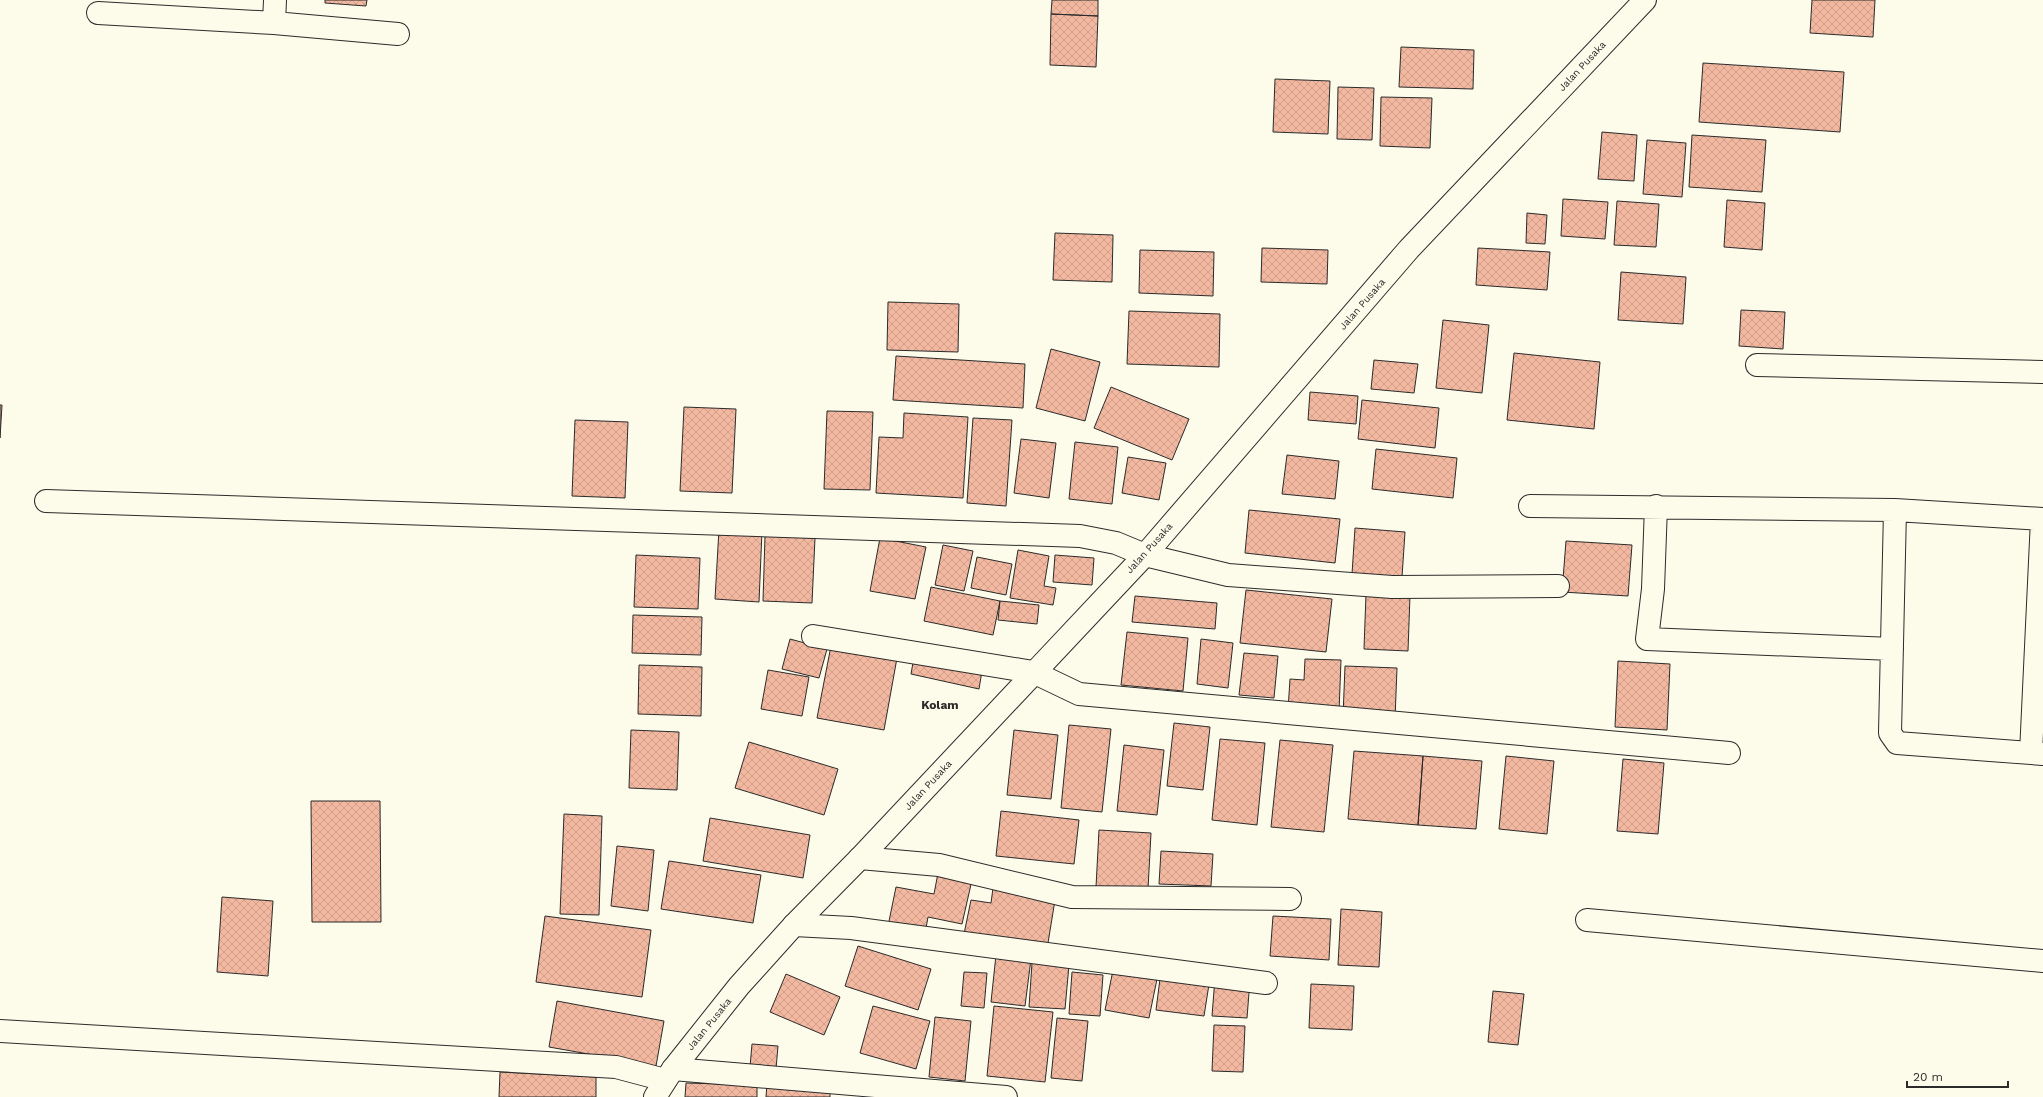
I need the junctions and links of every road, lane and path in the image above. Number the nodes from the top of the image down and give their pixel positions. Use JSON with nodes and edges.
{"nodes":[{"id":1,"x":275,"y":0,"type":"edge"},
{"id":2,"x":1645,"y":0,"type":"edge"},
{"id":3,"x":98,"y":13,"type":"dead end"},
{"id":4,"x":274,"y":23,"type":"junction"},
{"id":5,"x":398,"y":34,"type":"dead end"},
{"id":6,"x":1757,"y":365,"type":"dead end"},
{"id":7,"x":2043,"y":372,"type":"edge"},
{"id":8,"x":46,"y":501,"type":"dead end"},
{"id":9,"x":1530,"y":506,"type":"dead end"},
{"id":10,"x":1656,"y":506,"type":"junction"},
{"id":11,"x":1895,"y":510,"type":"junction"},
{"id":12,"x":2042,"y":519,"type":"edge"},
{"id":13,"x":1145,"y":555,"type":"junction"},
{"id":14,"x":1558,"y":586,"type":"dead end"},
{"id":15,"x":814,"y":636,"type":"dead end"},
{"id":16,"x":1892,"y":649,"type":"junction"},
{"id":17,"x":1033,"y":672,"type":"junction"},
{"id":18,"x":1730,"y":753,"type":"dead end"},
{"id":19,"x":2037,"y":754,"type":"edge"},
{"id":20,"x":860,"y":858,"type":"junction"},
{"id":21,"x":1290,"y":899,"type":"dead end"},
{"id":22,"x":1587,"y":920,"type":"dead end"},
{"id":23,"x":794,"y":925,"type":"junction"},
{"id":24,"x":2043,"y":961,"type":"edge"},
{"id":25,"x":1266,"y":983,"type":"dead end"},
{"id":26,"x":0,"y":1031,"type":"edge"},
{"id":27,"x":665,"y":1082,"type":"edge"},
{"id":28,"x":1006,"y":1097,"type":"edge"}],
"edges":[{"from":1,"to":4,"type":"street"},
{"from":2,"to":13,"type":"street","name":"Jalan Pusaka"},
{"from":3,"to":4,"type":"street"},
{"from":4,"to":5,"type":"street"},
{"from":6,"to":7,"type":"street"},
{"from":8,"to":13,"type":"street"},
{"from":9,"to":10,"type":"street"},
{"from":10,"to":11,"type":"street"},
{"from":10,"to":16,"type":"street"},
{"from":11,"to":12,"type":"street"},
{"from":11,"to":16,"type":"street"},
{"from":12,"to":19,"type":"street"},
{"from":13,"to":14,"type":"street"},
{"from":13,"to":17,"type":"street","name":"Jalan Pusaka"},
{"from":15,"to":17,"type":"street"},
{"from":16,"to":19,"type":"street"},
{"from":17,"to":18,"type":"street"},
{"from":17,"to":20,"type":"street","name":"Jalan Pusaka"},
{"from":20,"to":21,"type":"street"},
{"from":20,"to":23,"type":"street","name":"Jalan Pusaka"},
{"from":22,"to":24,"type":"street"},
{"from":23,"to":25,"type":"street"},
{"from":23,"to":27,"type":"street","name":"Jalan Pusaka"},
{"from":26,"to":27,"type":"street"},
{"from":27,"to":28,"type":"street"}]}
